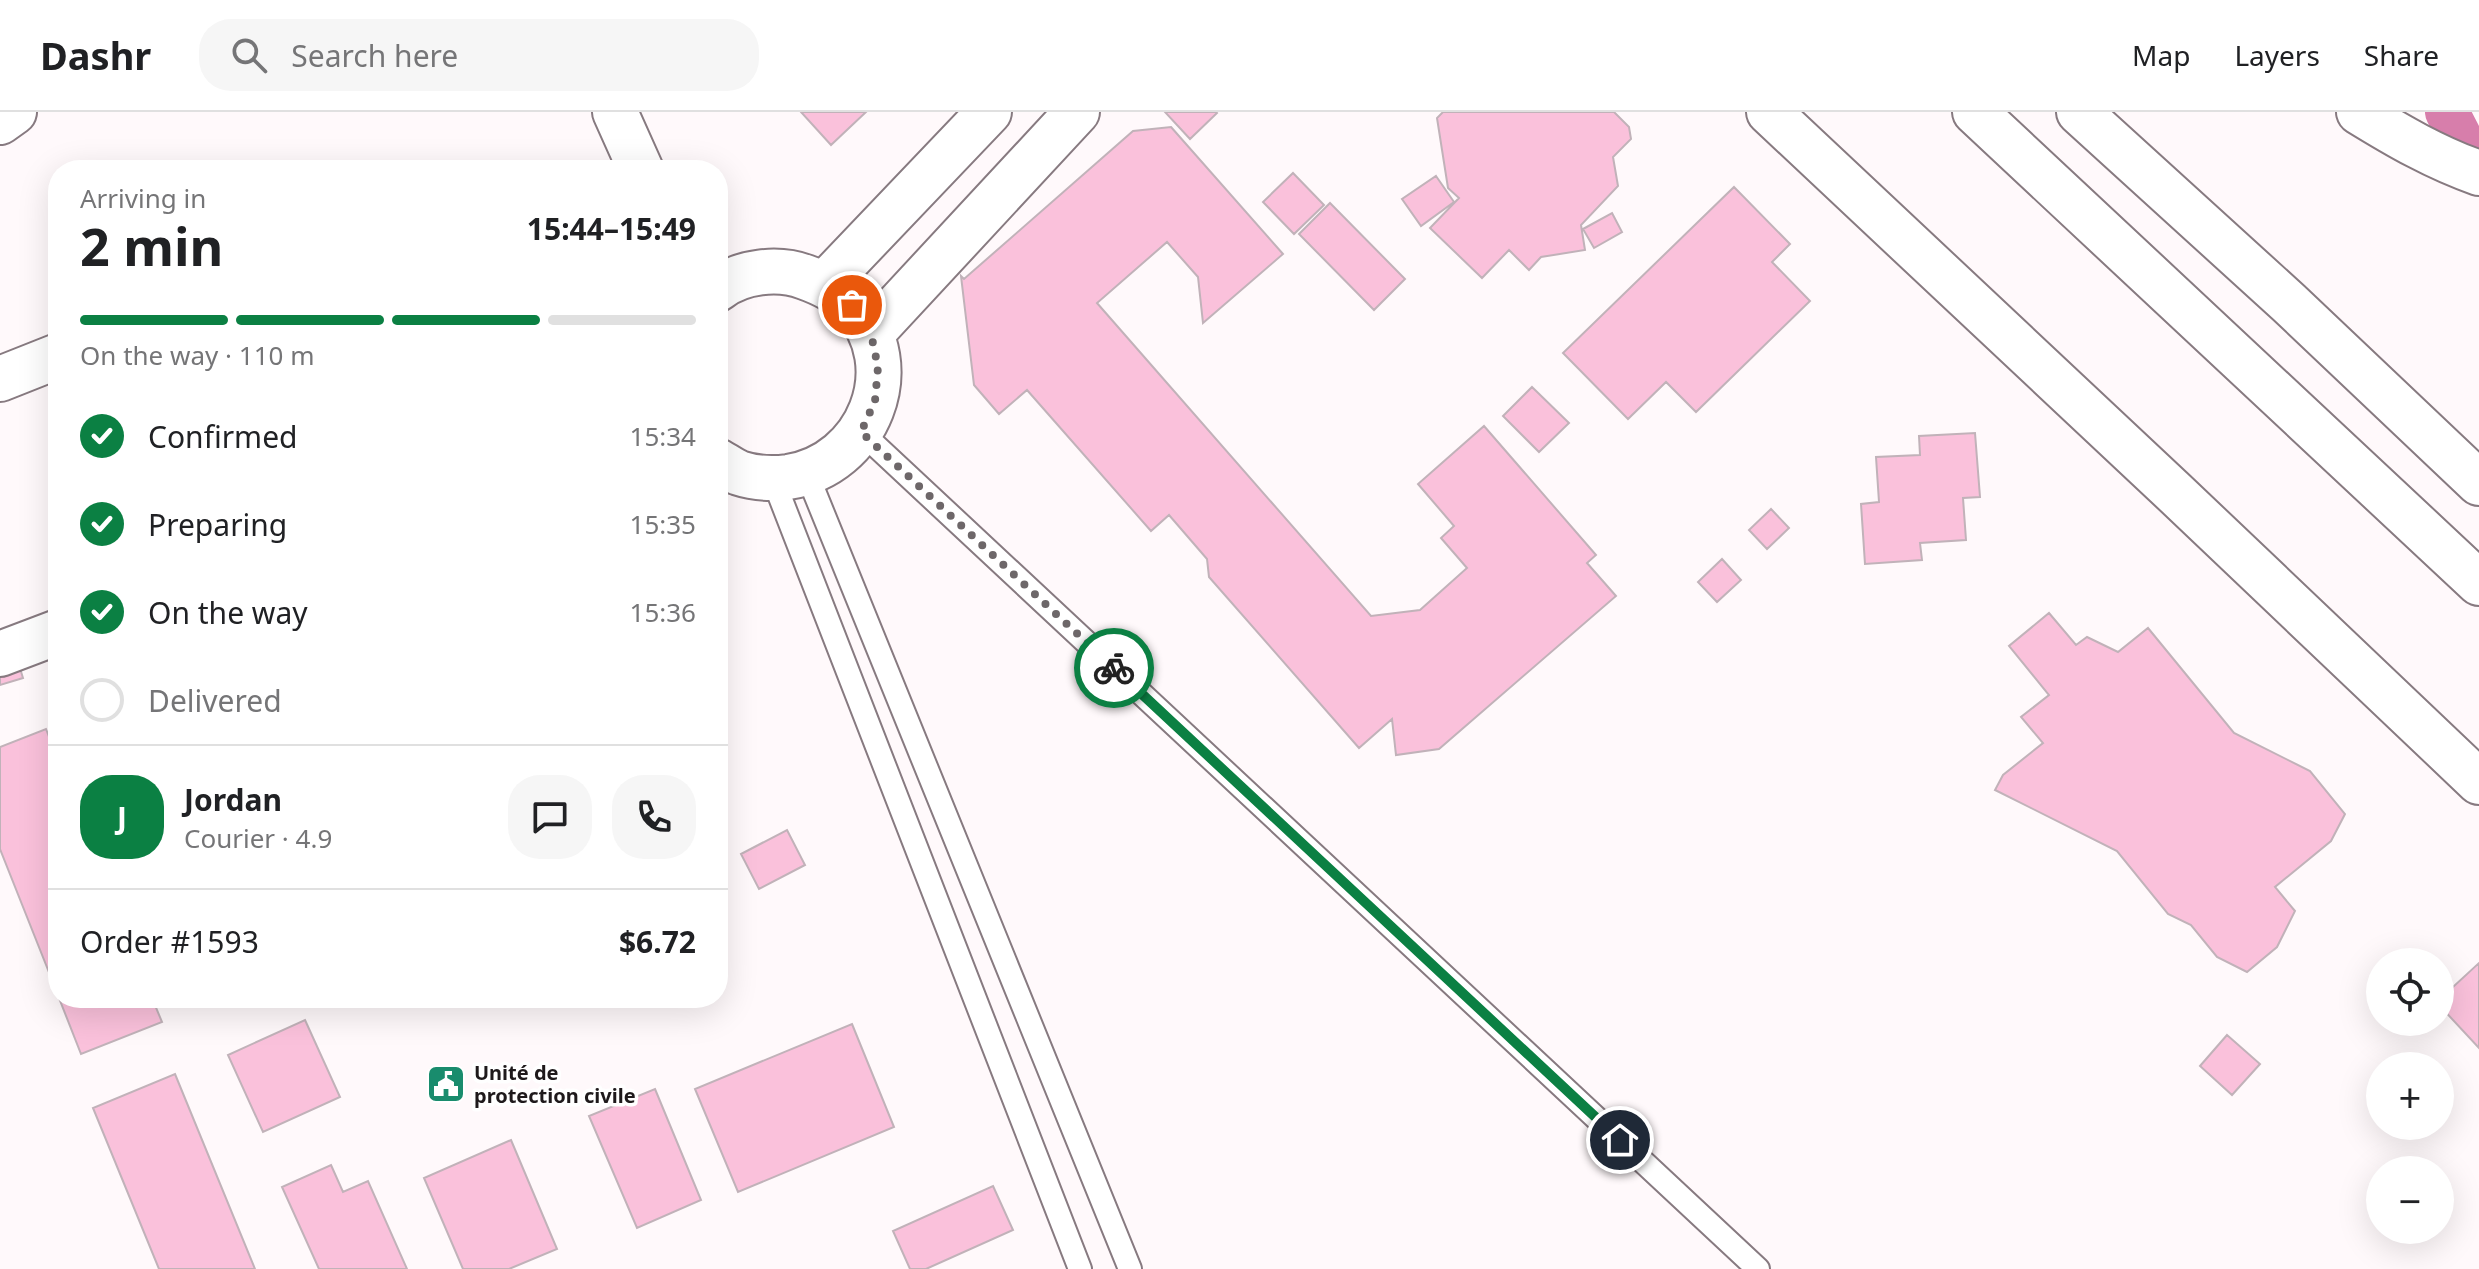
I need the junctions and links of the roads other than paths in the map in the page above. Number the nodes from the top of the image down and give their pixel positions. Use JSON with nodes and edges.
{"nodes":[{"id":1,"x":14,"y":112,"type":"edge"},
{"id":2,"x":615,"y":112,"type":"edge"},
{"id":3,"x":989,"y":112,"type":"edge"},
{"id":4,"x":1077,"y":112,"type":"edge"},
{"id":5,"x":1769,"y":112,"type":"edge"},
{"id":6,"x":1975,"y":112,"type":"edge"},
{"id":7,"x":2079,"y":112,"type":"edge"},
{"id":8,"x":2359,"y":112,"type":"edge"},
{"id":9,"x":0,"y":122,"type":"edge"},
{"id":10,"x":637,"y":160,"type":"edge"},
{"id":11,"x":2479,"y":173,"type":"edge"},
{"id":12,"x":728,"y":282,"type":"edge"},
{"id":13,"x":825,"y":284,"type":"junction"},
{"id":14,"x":871,"y":334,"type":"junction"},
{"id":15,"x":48,"y":360,"type":"edge"},
{"id":16,"x":0,"y":379,"type":"edge"},
{"id":17,"x":861,"y":432,"type":"junction"},
{"id":18,"x":728,"y":467,"type":"edge"},
{"id":19,"x":790,"y":476,"type":"junction"},
{"id":20,"x":2479,"y":483,"type":"edge"},
{"id":21,"x":2479,"y":583,"type":"edge"},
{"id":22,"x":48,"y":636,"type":"edge"},
{"id":23,"x":0,"y":654,"type":"edge"},
{"id":24,"x":2479,"y":782,"type":"edge"},
{"id":25,"x":1080,"y":1269,"type":"edge"},
{"id":26,"x":1130,"y":1269,"type":"edge"},
{"id":27,"x":1758,"y":1269,"type":"edge"}],
"edges":[{"from":1,"to":9,"type":"street"},
{"from":2,"to":10,"type":"street"},
{"from":3,"to":13,"type":"street"},
{"from":4,"to":14,"type":"street"},
{"from":5,"to":24,"type":"street"},
{"from":6,"to":21,"type":"street"},
{"from":7,"to":20,"type":"street"},
{"from":8,"to":11,"type":"street"},
{"from":12,"to":13,"type":"street"},
{"from":13,"to":14,"type":"street"},
{"from":14,"to":17,"type":"street"},
{"from":15,"to":16,"type":"street"},
{"from":17,"to":19,"type":"street"},
{"from":17,"to":27,"type":"lane"},
{"from":18,"to":19,"type":"street"},
{"from":19,"to":25,"type":"lane"},
{"from":19,"to":26,"type":"lane"},
{"from":22,"to":23,"type":"street"}]}
